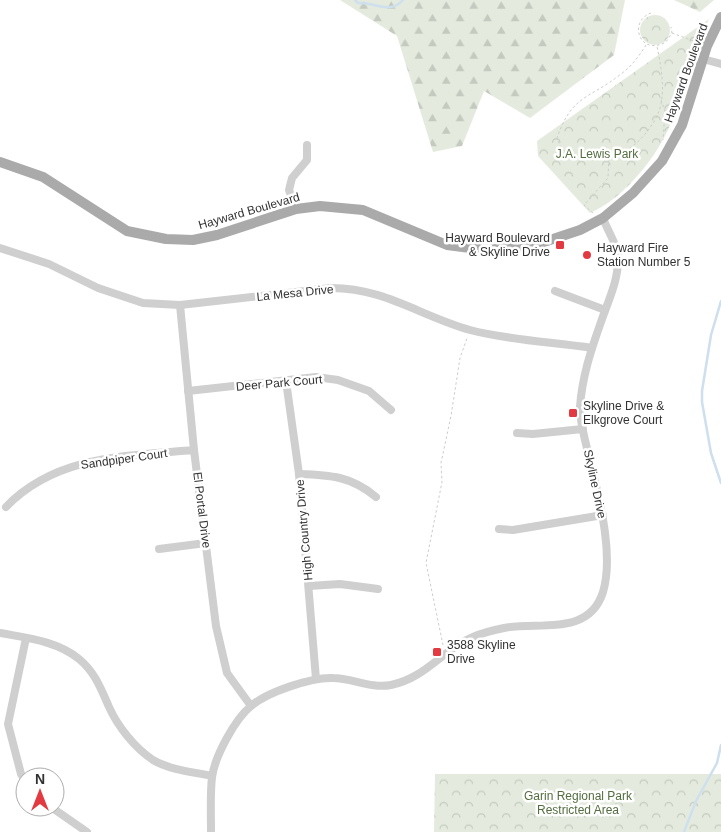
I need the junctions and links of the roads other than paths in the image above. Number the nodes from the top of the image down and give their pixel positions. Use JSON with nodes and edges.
{"nodes":[{"id":1,"x":721,"y":17,"type":"edge"},
{"id":2,"x":703,"y":59,"type":"junction"},
{"id":3,"x":721,"y":64,"type":"edge"},
{"id":4,"x":307,"y":145,"type":"dead end"},
{"id":5,"x":0,"y":162,"type":"edge"},
{"id":6,"x":296,"y":209,"type":"junction"},
{"id":7,"x":603,"y":218,"type":"junction"},
{"id":8,"x":0,"y":248,"type":"edge"},
{"id":9,"x":555,"y":291,"type":"dead end"},
{"id":10,"x":180,"y":305,"type":"junction"},
{"id":11,"x":605,"y":310,"type":"junction"},
{"id":12,"x":592,"y":348,"type":"junction"},
{"id":13,"x":286,"y":381,"type":"junction"},
{"id":14,"x":188,"y":391,"type":"junction"},
{"id":15,"x":391,"y":410,"type":"dead end"},
{"id":16,"x":582,"y":429,"type":"junction"},
{"id":17,"x":517,"y":433,"type":"dead end"},
{"id":18,"x":194,"y":450,"type":"junction"},
{"id":19,"x":299,"y":474,"type":"junction"},
{"id":20,"x":376,"y":497,"type":"dead end"},
{"id":21,"x":6,"y":507,"type":"dead end"},
{"id":22,"x":603,"y":516,"type":"junction"},
{"id":23,"x":499,"y":529,"type":"dead end"},
{"id":24,"x":206,"y":543,"type":"junction"},
{"id":25,"x":159,"y":549,"type":"dead end"},
{"id":26,"x":309,"y":586,"type":"junction"},
{"id":27,"x":378,"y":589,"type":"dead end"},
{"id":28,"x":0,"y":633,"type":"edge"},
{"id":29,"x":26,"y":638,"type":"junction"},
{"id":30,"x":316,"y":679,"type":"junction"},
{"id":31,"x":251,"y":706,"type":"junction"},
{"id":32,"x":4,"y":723,"type":"edge"},
{"id":33,"x":19,"y":767,"type":"edge"},
{"id":34,"x":212,"y":776,"type":"junction"},
{"id":35,"x":65,"y":817,"type":"edge"},
{"id":36,"x":87,"y":832,"type":"edge"},
{"id":37,"x":211,"y":832,"type":"edge"}],
"edges":[{"from":1,"to":2,"type":"main road","name":"Hayward Boulevard"},
{"from":2,"to":3,"type":"street"},
{"from":2,"to":7,"type":"main road","name":"Hayward Boulevard"},
{"from":4,"to":6,"type":"street"},
{"from":5,"to":6,"type":"main road","name":"Hayward Boulevard"},
{"from":6,"to":7,"type":"main road","name":"Hayward Boulevard"},
{"from":7,"to":11,"type":"street","name":"Skyline Drive"},
{"from":8,"to":10,"type":"street","name":"La Mesa Drive"},
{"from":9,"to":11,"type":"street"},
{"from":10,"to":12,"type":"street","name":"La Mesa Drive"},
{"from":10,"to":14,"type":"street","name":"El Portal Drive"},
{"from":11,"to":12,"type":"street","name":"Skyline Drive"},
{"from":12,"to":16,"type":"street","name":"Skyline Drive"},
{"from":13,"to":14,"type":"street","name":"Deer Park Court"},
{"from":13,"to":15,"type":"street","name":"Deer Park Court"},
{"from":13,"to":19,"type":"street","name":"High Country Drive"},
{"from":14,"to":18,"type":"street","name":"El Portal Drive"},
{"from":16,"to":17,"type":"street"},
{"from":16,"to":22,"type":"street","name":"Skyline Drive"},
{"from":18,"to":21,"type":"street","name":"Sandpiper Court"},
{"from":18,"to":24,"type":"street","name":"El Portal Drive"},
{"from":19,"to":20,"type":"street"},
{"from":19,"to":26,"type":"street","name":"High Country Drive"},
{"from":22,"to":23,"type":"street"},
{"from":22,"to":30,"type":"street","name":"Skyline Drive"},
{"from":24,"to":25,"type":"street"},
{"from":24,"to":31,"type":"street","name":"El Portal Drive"},
{"from":26,"to":27,"type":"street"},
{"from":26,"to":30,"type":"street","name":"High Country Drive"},
{"from":28,"to":29,"type":"street"},
{"from":29,"to":32,"type":"street"},
{"from":29,"to":34,"type":"street"},
{"from":30,"to":31,"type":"street","name":"Skyline Drive"},
{"from":31,"to":34,"type":"street","name":"Skyline Drive"},
{"from":32,"to":33,"type":"street"},
{"from":34,"to":37,"type":"street","name":"Skyline Drive"},
{"from":35,"to":36,"type":"street"}]}
